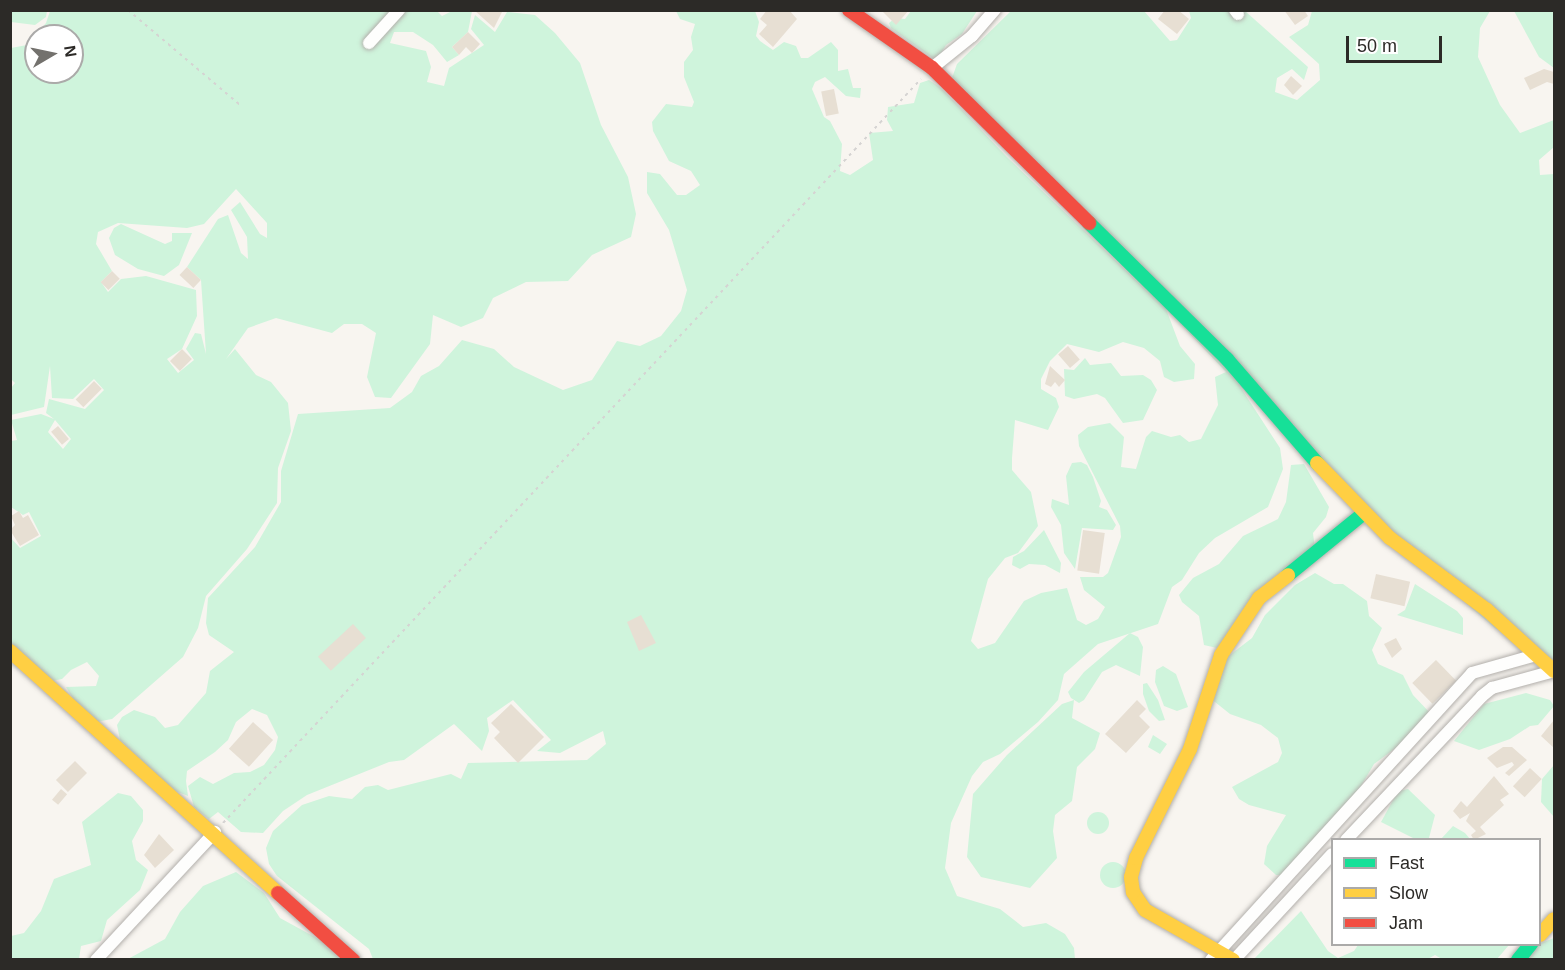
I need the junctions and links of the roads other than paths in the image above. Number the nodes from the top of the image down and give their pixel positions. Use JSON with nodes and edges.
{"nodes":[{"id":1,"x":399,"y":10,"type":"edge"},
{"id":2,"x":849,"y":10,"type":"edge"},
{"id":3,"x":995,"y":10,"type":"edge"},
{"id":4,"x":369,"y":43,"type":"dead end"},
{"id":5,"x":932,"y":68,"type":"junction"},
{"id":6,"x":1364,"y":513,"type":"junction"},
{"id":7,"x":10,"y":651,"type":"edge"},
{"id":8,"x":1536,"y":655,"type":"junction"},
{"id":9,"x":1554,"y":671,"type":"edge"},
{"id":10,"x":215,"y":832,"type":"junction"},
{"id":11,"x":1348,"y":838,"type":"edge"},
{"id":12,"x":1331,"y":855,"type":"edge"},
{"id":13,"x":1554,"y":919,"type":"edge"},
{"id":14,"x":1541,"y":933,"type":"edge"},
{"id":15,"x":1530,"y":946,"type":"edge"},
{"id":16,"x":1215,"y":954,"type":"edge"},
{"id":17,"x":96,"y":960,"type":"edge"},
{"id":18,"x":353,"y":960,"type":"edge"},
{"id":19,"x":1234,"y":960,"type":"edge"},
{"id":20,"x":1518,"y":960,"type":"edge"}],
"edges":[{"from":1,"to":4,"type":"street"},
{"from":2,"to":5,"type":"street"},
{"from":3,"to":5,"type":"street"},
{"from":5,"to":6,"type":"street"},
{"from":6,"to":8,"type":"street"},
{"from":6,"to":16,"type":"street"},
{"from":7,"to":10,"type":"street"},
{"from":8,"to":9,"type":"street"},
{"from":8,"to":16,"type":"street"},
{"from":9,"to":11,"type":"street"},
{"from":10,"to":17,"type":"street"},
{"from":10,"to":18,"type":"street"},
{"from":12,"to":19,"type":"street"},
{"from":13,"to":14,"type":"street"},
{"from":15,"to":20,"type":"street"},
{"from":16,"to":19,"type":"street"}]}
